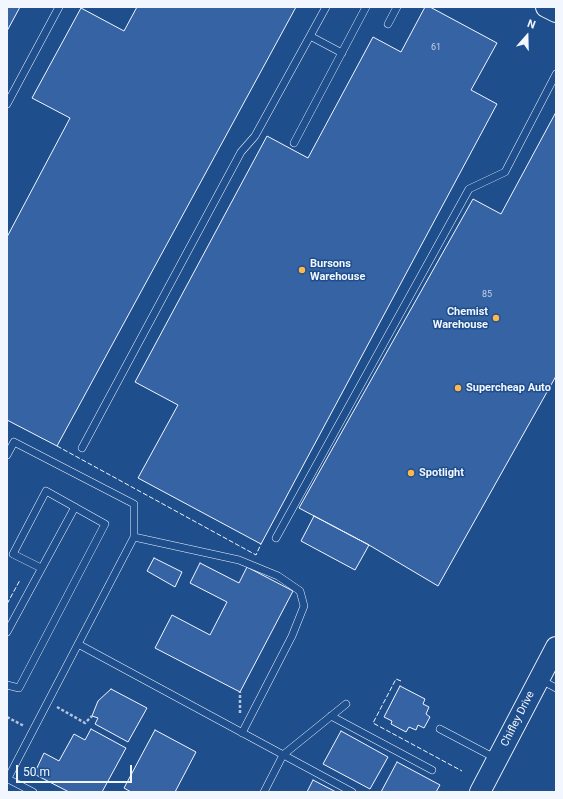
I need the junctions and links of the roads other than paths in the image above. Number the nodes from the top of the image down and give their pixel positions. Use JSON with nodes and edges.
{"nodes":[{"id":1,"x":59,"y":7,"type":"edge"},
{"id":2,"x":326,"y":7,"type":"edge"},
{"id":3,"x":366,"y":7,"type":"edge"},
{"id":4,"x":397,"y":7,"type":"edge"},
{"id":5,"x":546,"y":7,"type":"edge"},
{"id":6,"x":556,"y":12,"type":"edge"},
{"id":7,"x":388,"y":24,"type":"dead end"},
{"id":8,"x":310,"y":36,"type":"junction"},
{"id":9,"x":342,"y":53,"type":"junction"},
{"id":10,"x":556,"y":74,"type":"edge"},
{"id":11,"x":7,"y":104,"type":"edge"},
{"id":12,"x":294,"y":143,"type":"dead end"},
{"id":13,"x":11,"y":441,"type":"edge"},
{"id":14,"x":82,"y":448,"type":"dead end"},
{"id":15,"x":7,"y":455,"type":"edge"},
{"id":16,"x":75,"y":507,"type":"junction"},
{"id":17,"x":134,"y":537,"type":"junction"},
{"id":18,"x":276,"y":538,"type":"dead end"},
{"id":19,"x":41,"y":568,"type":"junction"},
{"id":20,"x":7,"y":632,"type":"edge"},
{"id":21,"x":78,"y":644,"type":"junction"},
{"id":22,"x":556,"y":647,"type":"edge"},
{"id":23,"x":548,"y":683,"type":"edge"},
{"id":24,"x":7,"y":685,"type":"edge"},
{"id":25,"x":346,"y":704,"type":"dead end"},
{"id":26,"x":331,"y":716,"type":"junction"},
{"id":27,"x":440,"y":729,"type":"dead end"},
{"id":28,"x":242,"y":733,"type":"junction"},
{"id":29,"x":283,"y":755,"type":"junction"},
{"id":30,"x":497,"y":759,"type":"junction"},
{"id":31,"x":432,"y":770,"type":"dead end"},
{"id":32,"x":7,"y":779,"type":"edge"},
{"id":33,"x":33,"y":792,"type":"edge"},
{"id":34,"x":264,"y":792,"type":"edge"},
{"id":35,"x":352,"y":792,"type":"edge"},
{"id":36,"x":480,"y":792,"type":"edge"}],
"edges":[{"from":1,"to":11,"type":"lane"},
{"from":2,"to":8,"type":"lane"},
{"from":3,"to":9,"type":"lane"},
{"from":4,"to":7,"type":"lane"},
{"from":5,"to":6,"type":"main road"},
{"from":8,"to":9,"type":"lane"},
{"from":8,"to":14,"type":"lane"},
{"from":9,"to":12,"type":"lane"},
{"from":10,"to":18,"type":"lane"},
{"from":13,"to":15,"type":"lane"},
{"from":13,"to":17,"type":"lane"},
{"from":16,"to":19,"type":"lane"},
{"from":16,"to":19,"type":"lane"},
{"from":16,"to":24,"type":"lane"},
{"from":17,"to":21,"type":"lane"},
{"from":17,"to":28,"type":"lane"},
{"from":19,"to":20,"type":"lane"},
{"from":21,"to":28,"type":"lane"},
{"from":21,"to":32,"type":"lane"},
{"from":22,"to":23,"type":"main road","name":"Chifley Drive"},
{"from":23,"to":30,"type":"main road","name":"Chifley Drive"},
{"from":25,"to":26,"type":"lane"},
{"from":26,"to":29,"type":"lane"},
{"from":26,"to":31,"type":"lane"},
{"from":27,"to":30,"type":"lane"},
{"from":28,"to":29,"type":"lane"},
{"from":29,"to":34,"type":"lane"},
{"from":29,"to":35,"type":"lane"},
{"from":30,"to":36,"type":"main road","name":"Chifley Drive"},
{"from":32,"to":33,"type":"lane"}]}
